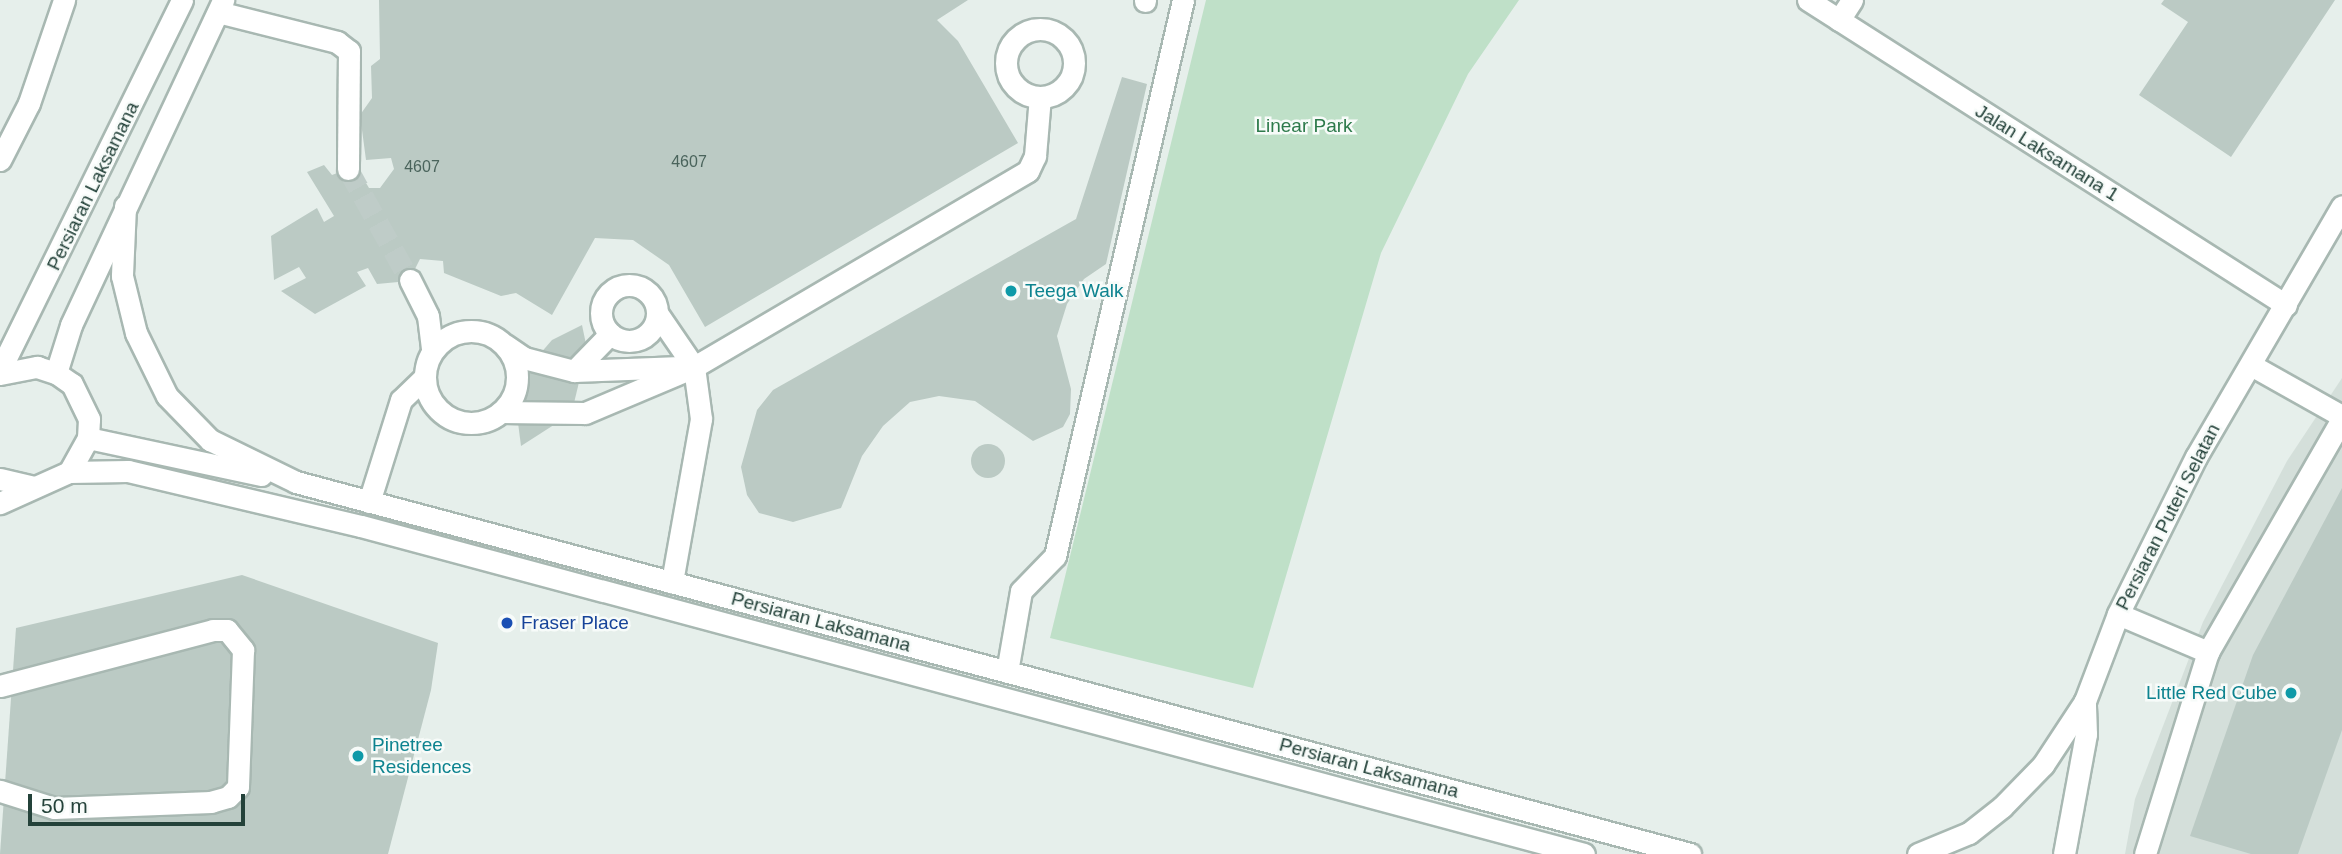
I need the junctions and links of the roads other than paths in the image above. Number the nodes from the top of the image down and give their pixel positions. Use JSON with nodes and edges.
{"nodes":[{"id":1,"x":64,"y":0,"type":"edge"},
{"id":2,"x":182,"y":0,"type":"edge"},
{"id":3,"x":1183,"y":0,"type":"edge"},
{"id":4,"x":1808,"y":0,"type":"edge"},
{"id":5,"x":1852,"y":0,"type":"edge"},
{"id":6,"x":220,"y":6,"type":"edge"},
{"id":7,"x":1839,"y":20,"type":"junction"},
{"id":8,"x":1040,"y":97,"type":"dead end"},
{"id":9,"x":0,"y":160,"type":"edge"},
{"id":10,"x":348,"y":169,"type":"tunnel mouth"},
{"id":11,"x":125,"y":206,"type":"junction"},
{"id":12,"x":2342,"y":206,"type":"edge"},
{"id":13,"x":410,"y":280,"type":"tunnel mouth"},
{"id":14,"x":2286,"y":305,"type":"junction"},
{"id":15,"x":657,"y":313,"type":"junction"},
{"id":16,"x":610,"y":334,"type":"junction"},
{"id":17,"x":495,"y":338,"type":"junction"},
{"id":18,"x":432,"y":350,"type":"junction"},
{"id":19,"x":2251,"y":365,"type":"junction"},
{"id":20,"x":694,"y":366,"type":"junction"},
{"id":21,"x":574,"y":371,"type":"junction"},
{"id":22,"x":0,"y":372,"type":"edge"},
{"id":23,"x":56,"y":373,"type":"junction"},
{"id":24,"x":424,"y":378,"type":"junction"},
{"id":25,"x":501,"y":412,"type":"junction"},
{"id":26,"x":2342,"y":417,"type":"edge"},
{"id":27,"x":88,"y":438,"type":"junction"},
{"id":28,"x":69,"y":472,"type":"junction"},
{"id":29,"x":0,"y":479,"type":"edge"},
{"id":30,"x":296,"y":482,"type":"junction"},
{"id":31,"x":34,"y":487,"type":"junction"},
{"id":32,"x":369,"y":502,"type":"junction"},
{"id":33,"x":0,"y":503,"type":"edge"},
{"id":34,"x":672,"y":582,"type":"junction"},
{"id":35,"x":2118,"y":614,"type":"junction"},
{"id":36,"x":2208,"y":652,"type":"junction"},
{"id":37,"x":1007,"y":672,"type":"junction"},
{"id":38,"x":0,"y":686,"type":"edge"},
{"id":39,"x":2085,"y":701,"type":"junction"},
{"id":40,"x":0,"y":791,"type":"edge"},
{"id":41,"x":1584,"y":854,"type":"edge"},
{"id":42,"x":1690,"y":854,"type":"edge"},
{"id":43,"x":1918,"y":854,"type":"edge"},
{"id":44,"x":2064,"y":854,"type":"edge"},
{"id":45,"x":2145,"y":854,"type":"edge"}],
"edges":[{"from":1,"to":9,"type":"street"},
{"from":2,"to":22,"type":"street","name":"Persiaran Laksamana"},
{"from":3,"to":37,"type":"street"},
{"from":4,"to":7,"type":"street","name":"Jalan Laksamana 1"},
{"from":5,"to":7,"type":"street"},
{"from":6,"to":10,"type":"street"},
{"from":6,"to":11,"type":"street","name":"Persiaran Laksamana"},
{"from":7,"to":14,"type":"street","name":"Jalan Laksamana 1"},
{"from":8,"to":20,"type":"street"},
{"from":11,"to":23,"type":"street","name":"Persiaran Laksamana"},
{"from":11,"to":30,"type":"street","name":"Persiaran Laksamana"},
{"from":12,"to":14,"type":"street","name":"Persiaran Puteri Selatan"},
{"from":13,"to":18,"type":"street"},
{"from":14,"to":19,"type":"street","name":"Persiaran Puteri Selatan"},
{"from":15,"to":16,"type":"street"},
{"from":15,"to":16,"type":"street"},
{"from":15,"to":20,"type":"street"},
{"from":16,"to":21,"type":"street"},
{"from":17,"to":18,"type":"street"},
{"from":17,"to":21,"type":"street"},
{"from":17,"to":25,"type":"street"},
{"from":18,"to":24,"type":"street"},
{"from":19,"to":26,"type":"street"},
{"from":19,"to":35,"type":"street","name":"Persiaran Puteri Selatan"},
{"from":20,"to":21,"type":"street"},
{"from":20,"to":25,"type":"street"},
{"from":20,"to":34,"type":"street"},
{"from":22,"to":23,"type":"street"},
{"from":23,"to":27,"type":"street"},
{"from":24,"to":25,"type":"street"},
{"from":24,"to":32,"type":"street"},
{"from":26,"to":36,"type":"street"},
{"from":27,"to":28,"type":"street"},
{"from":27,"to":30,"type":"street"},
{"from":28,"to":31,"type":"street"},
{"from":28,"to":41,"type":"street"},
{"from":29,"to":31,"type":"street"},
{"from":30,"to":32,"type":"street","name":"Persiaran Laksamana"},
{"from":31,"to":33,"type":"street"},
{"from":32,"to":34,"type":"street","name":"Persiaran Laksamana"},
{"from":34,"to":37,"type":"street","name":"Persiaran Laksamana"},
{"from":35,"to":36,"type":"street"},
{"from":35,"to":39,"type":"street","name":"Persiaran Puteri Selatan"},
{"from":36,"to":45,"type":"street"},
{"from":37,"to":42,"type":"street","name":"Persiaran Laksamana"},
{"from":38,"to":40,"type":"street"},
{"from":39,"to":43,"type":"street"},
{"from":39,"to":44,"type":"street","name":"Persiaran Puteri Selatan"}]}
